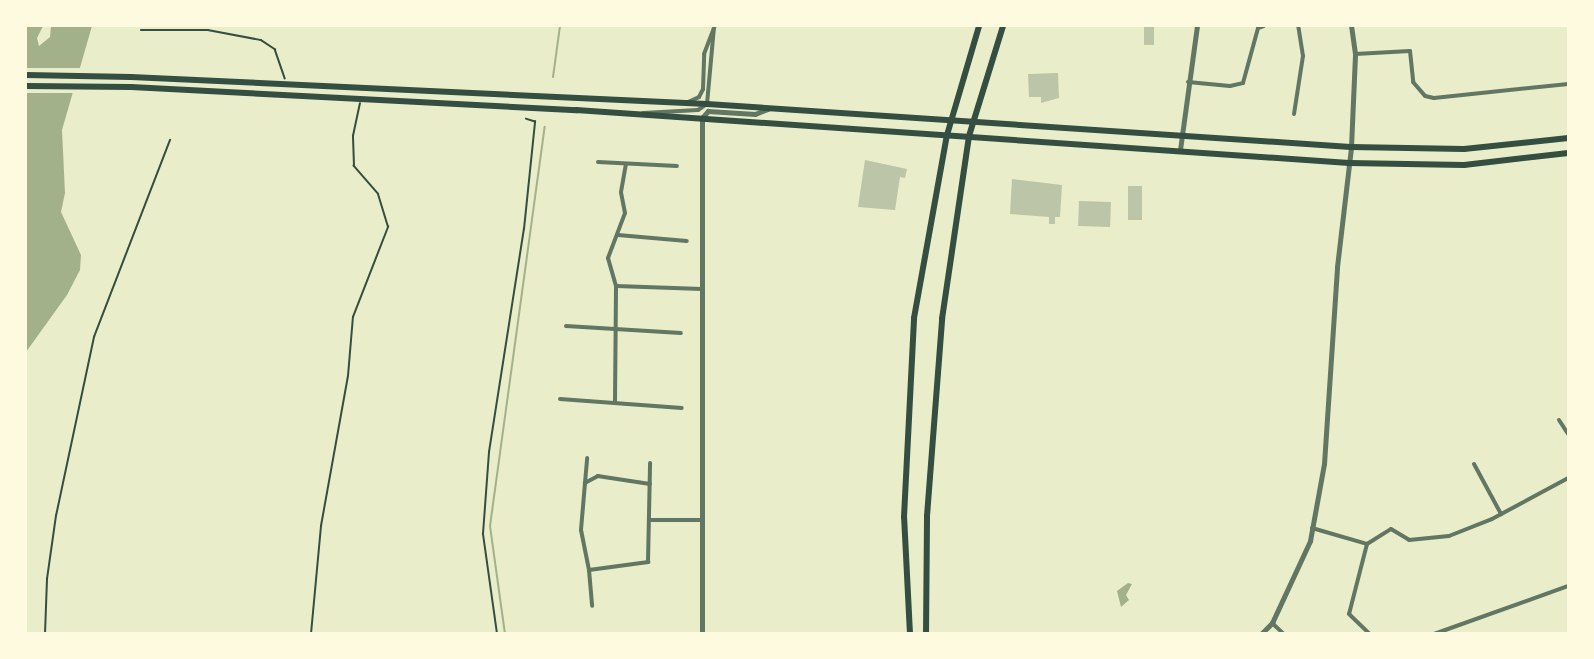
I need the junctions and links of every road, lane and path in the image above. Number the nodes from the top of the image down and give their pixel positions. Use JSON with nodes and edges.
{"nodes":[{"id":1,"x":714,"y":26,"type":"edge"},
{"id":2,"x":979,"y":26,"type":"edge"},
{"id":3,"x":1004,"y":26,"type":"edge"},
{"id":4,"x":1197,"y":26,"type":"edge"},
{"id":5,"x":1264,"y":26,"type":"edge"},
{"id":6,"x":1298,"y":26,"type":"edge"},
{"id":7,"x":1351,"y":26,"type":"edge"},
{"id":8,"x":141,"y":30,"type":"dead end"},
{"id":9,"x":1355,"y":54,"type":"junction"},
{"id":10,"x":26,"y":75,"type":"edge"},
{"id":11,"x":291,"y":80,"type":"dead end"},
{"id":12,"x":1188,"y":82,"type":"junction"},
{"id":13,"x":1569,"y":84,"type":"edge"},
{"id":14,"x":26,"y":86,"type":"edge"},
{"id":15,"x":360,"y":98,"type":"dead end"},
{"id":16,"x":687,"y":103,"type":"junction"},
{"id":17,"x":707,"y":104,"type":"junction"},
{"id":18,"x":772,"y":108,"type":"junction"},
{"id":19,"x":636,"y":114,"type":"junction"},
{"id":20,"x":1294,"y":114,"type":"dead end"},
{"id":21,"x":526,"y":118,"type":"dead end"},
{"id":22,"x":702,"y":118,"type":"junction"},
{"id":23,"x":953,"y":120,"type":"junction"},
{"id":24,"x":975,"y":121,"type":"junction"},
{"id":25,"x":948,"y":135,"type":"junction"},
{"id":26,"x":1181,"y":135,"type":"junction"},
{"id":27,"x":969,"y":136,"type":"junction"},
{"id":28,"x":1569,"y":138,"type":"edge"},
{"id":29,"x":170,"y":140,"type":"dead end"},
{"id":30,"x":1351,"y":147,"type":"junction"},
{"id":31,"x":1180,"y":150,"type":"junction"},
{"id":32,"x":1569,"y":153,"type":"edge"},
{"id":33,"x":598,"y":162,"type":"dead end"},
{"id":34,"x":1349,"y":163,"type":"junction"},
{"id":35,"x":626,"y":164,"type":"junction"},
{"id":36,"x":677,"y":166,"type":"dead end"},
{"id":37,"x":618,"y":235,"type":"junction"},
{"id":38,"x":687,"y":241,"type":"dead end"},
{"id":39,"x":616,"y":286,"type":"junction"},
{"id":40,"x":702,"y":289,"type":"junction"},
{"id":41,"x":566,"y":326,"type":"dead end"},
{"id":42,"x":617,"y":329,"type":"junction"},
{"id":43,"x":681,"y":333,"type":"dead end"},
{"id":44,"x":560,"y":399,"type":"dead end"},
{"id":45,"x":615,"y":403,"type":"junction"},
{"id":46,"x":682,"y":408,"type":"dead end"},
{"id":47,"x":1559,"y":420,"type":"dead end"},
{"id":48,"x":1569,"y":434,"type":"edge"},
{"id":49,"x":587,"y":458,"type":"dead end"},
{"id":50,"x":650,"y":463,"type":"dead end"},
{"id":51,"x":1474,"y":464,"type":"dead end"},
{"id":52,"x":1569,"y":478,"type":"edge"},
{"id":53,"x":585,"y":483,"type":"junction"},
{"id":54,"x":650,"y":484,"type":"junction"},
{"id":55,"x":1501,"y":514,"type":"junction"},
{"id":56,"x":649,"y":520,"type":"junction"},
{"id":57,"x":702,"y":520,"type":"junction"},
{"id":58,"x":1312,"y":528,"type":"junction"},
{"id":59,"x":1367,"y":544,"type":"junction"},
{"id":60,"x":589,"y":570,"type":"junction"},
{"id":61,"x":1569,"y":586,"type":"edge"},
{"id":62,"x":592,"y":606,"type":"dead end"},
{"id":63,"x":1272,"y":623,"type":"junction"},
{"id":64,"x":45,"y":633,"type":"edge"},
{"id":65,"x":311,"y":633,"type":"edge"},
{"id":66,"x":496,"y":633,"type":"edge"},
{"id":67,"x":702,"y":633,"type":"edge"},
{"id":68,"x":910,"y":633,"type":"edge"},
{"id":69,"x":926,"y":633,"type":"edge"},
{"id":70,"x":1261,"y":633,"type":"edge"},
{"id":71,"x":1284,"y":633,"type":"edge"},
{"id":72,"x":1370,"y":633,"type":"edge"},
{"id":73,"x":1434,"y":633,"type":"edge"}],
"edges":[{"from":1,"to":16,"type":"street"},
{"from":1,"to":17,"type":"street"},
{"from":2,"to":23,"type":"main road"},
{"from":3,"to":24,"type":"main road"},
{"from":4,"to":12,"type":"street"},
{"from":5,"to":12,"type":"street"},
{"from":6,"to":20,"type":"street"},
{"from":7,"to":9,"type":"street"},
{"from":8,"to":11,"type":"path"},
{"from":9,"to":13,"type":"street"},
{"from":9,"to":30,"type":"street"},
{"from":10,"to":16,"type":"main road"},
{"from":12,"to":26,"type":"street"},
{"from":14,"to":19,"type":"main road"},
{"from":15,"to":65,"type":"path"},
{"from":16,"to":17,"type":"main road"},
{"from":17,"to":18,"type":"main road"},
{"from":17,"to":19,"type":"street"},
{"from":18,"to":22,"type":"street"},
{"from":18,"to":23,"type":"main road"},
{"from":19,"to":22,"type":"main road"},
{"from":21,"to":66,"type":"path"},
{"from":22,"to":25,"type":"main road"},
{"from":22,"to":40,"type":"street"},
{"from":23,"to":24,"type":"main road"},
{"from":23,"to":25,"type":"main road"},
{"from":24,"to":26,"type":"main road"},
{"from":24,"to":27,"type":"main road"},
{"from":25,"to":27,"type":"main road"},
{"from":25,"to":68,"type":"main road"},
{"from":26,"to":30,"type":"main road"},
{"from":26,"to":31,"type":"street"},
{"from":27,"to":31,"type":"main road"},
{"from":27,"to":69,"type":"main road"},
{"from":28,"to":30,"type":"main road"},
{"from":29,"to":64,"type":"path"},
{"from":30,"to":34,"type":"street"},
{"from":31,"to":34,"type":"main road"},
{"from":32,"to":34,"type":"main road"},
{"from":33,"to":35,"type":"street"},
{"from":34,"to":58,"type":"street"},
{"from":35,"to":36,"type":"street"},
{"from":35,"to":37,"type":"street"},
{"from":37,"to":38,"type":"street"},
{"from":37,"to":39,"type":"street"},
{"from":39,"to":40,"type":"street"},
{"from":39,"to":42,"type":"street"},
{"from":40,"to":57,"type":"street"},
{"from":41,"to":42,"type":"street"},
{"from":42,"to":43,"type":"street"},
{"from":42,"to":45,"type":"street"},
{"from":44,"to":45,"type":"street"},
{"from":45,"to":46,"type":"street"},
{"from":47,"to":48,"type":"street"},
{"from":49,"to":53,"type":"street"},
{"from":50,"to":54,"type":"street"},
{"from":51,"to":55,"type":"street"},
{"from":52,"to":55,"type":"street"},
{"from":53,"to":54,"type":"street"},
{"from":53,"to":60,"type":"street"},
{"from":54,"to":56,"type":"street"},
{"from":55,"to":59,"type":"street"},
{"from":56,"to":57,"type":"street"},
{"from":56,"to":60,"type":"street"},
{"from":57,"to":67,"type":"street"},
{"from":58,"to":59,"type":"street"},
{"from":58,"to":63,"type":"street"},
{"from":59,"to":72,"type":"street"},
{"from":60,"to":62,"type":"street"},
{"from":61,"to":73,"type":"street"},
{"from":63,"to":70,"type":"street"},
{"from":63,"to":71,"type":"street"}]}
